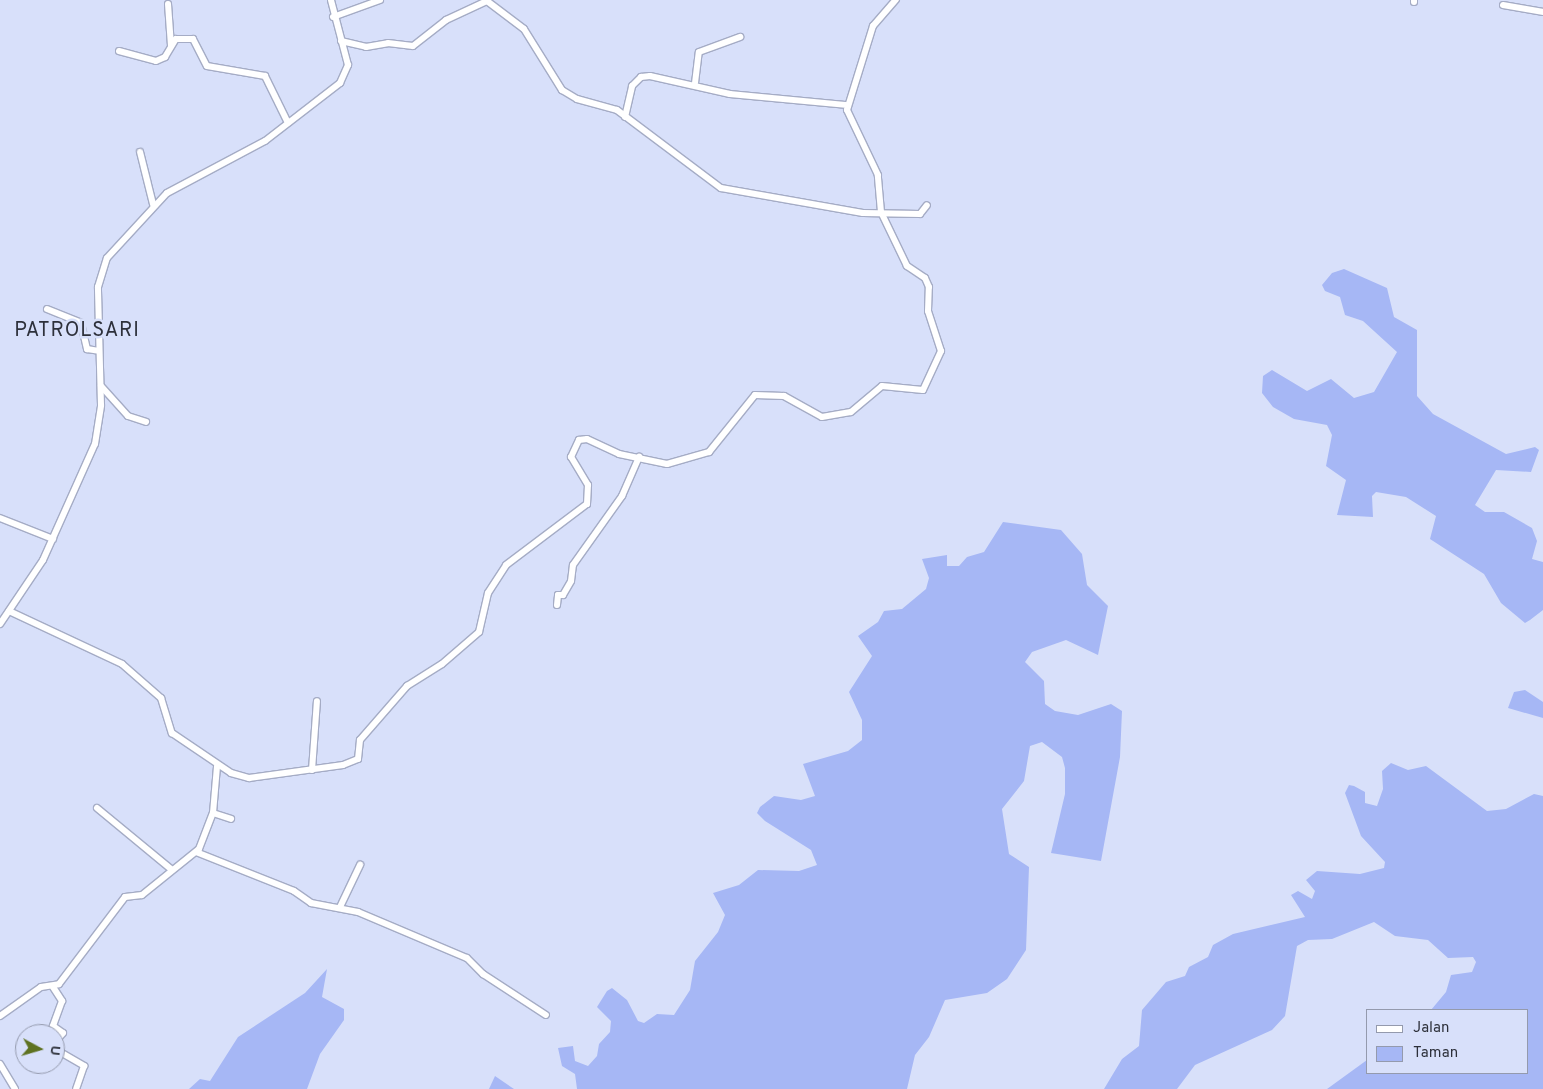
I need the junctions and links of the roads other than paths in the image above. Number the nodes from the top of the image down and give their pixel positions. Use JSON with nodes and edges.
{"nodes":[{"id":1,"x":332,"y":0,"type":"edge"},
{"id":2,"x":380,"y":0,"type":"edge"},
{"id":3,"x":896,"y":0,"type":"edge"},
{"id":4,"x":168,"y":4,"type":"dead end"},
{"id":5,"x":1503,"y":4,"type":"dead end"},
{"id":6,"x":1543,"y":12,"type":"edge"},
{"id":7,"x":333,"y":18,"type":"junction"},
{"id":8,"x":740,"y":37,"type":"dead end"},
{"id":9,"x":341,"y":41,"type":"junction"},
{"id":10,"x":171,"y":46,"type":"junction"},
{"id":11,"x":119,"y":51,"type":"dead end"},
{"id":12,"x":695,"y":83,"type":"junction"},
{"id":13,"x":847,"y":105,"type":"junction"},
{"id":14,"x":626,"y":117,"type":"junction"},
{"id":15,"x":288,"y":123,"type":"junction"},
{"id":16,"x":140,"y":152,"type":"dead end"},
{"id":17,"x":153,"y":204,"type":"junction"},
{"id":18,"x":927,"y":205,"type":"dead end"},
{"id":19,"x":882,"y":214,"type":"junction"},
{"id":20,"x":47,"y":309,"type":"dead end"},
{"id":21,"x":99,"y":351,"type":"junction"},
{"id":22,"x":101,"y":386,"type":"junction"},
{"id":23,"x":146,"y":422,"type":"dead end"},
{"id":24,"x":639,"y":458,"type":"junction"},
{"id":25,"x":0,"y":518,"type":"edge"},
{"id":26,"x":52,"y":539,"type":"junction"},
{"id":27,"x":557,"y":605,"type":"dead end"},
{"id":28,"x":9,"y":611,"type":"junction"},
{"id":29,"x":0,"y":624,"type":"edge"},
{"id":30,"x":317,"y":701,"type":"dead end"},
{"id":31,"x":217,"y":766,"type":"junction"},
{"id":32,"x":312,"y":770,"type":"junction"},
{"id":33,"x":97,"y":808,"type":"dead end"},
{"id":34,"x":213,"y":813,"type":"junction"},
{"id":35,"x":231,"y":819,"type":"dead end"},
{"id":36,"x":196,"y":852,"type":"junction"},
{"id":37,"x":360,"y":865,"type":"dead end"},
{"id":38,"x":171,"y":869,"type":"junction"},
{"id":39,"x":340,"y":907,"type":"junction"},
{"id":40,"x":53,"y":987,"type":"junction"},
{"id":41,"x":546,"y":1015,"type":"dead end"},
{"id":42,"x":0,"y":1016,"type":"edge"},
{"id":43,"x":55,"y":1024,"type":"edge"},
{"id":44,"x":65,"y":1055,"type":"edge"},
{"id":45,"x":0,"y":1064,"type":"edge"},
{"id":46,"x":15,"y":1089,"type":"edge"},
{"id":47,"x":76,"y":1089,"type":"edge"}],
"edges":[{"from":1,"to":7,"type":"street"},
{"from":2,"to":7,"type":"street"},
{"from":3,"to":13,"type":"street"},
{"from":4,"to":10,"type":"street"},
{"from":5,"to":6,"type":"street"},
{"from":7,"to":9,"type":"street"},
{"from":8,"to":12,"type":"street"},
{"from":9,"to":14,"type":"street"},
{"from":9,"to":15,"type":"street"},
{"from":10,"to":11,"type":"street"},
{"from":10,"to":15,"type":"street"},
{"from":12,"to":13,"type":"street"},
{"from":12,"to":14,"type":"street"},
{"from":13,"to":19,"type":"street"},
{"from":14,"to":19,"type":"street"},
{"from":15,"to":17,"type":"street"},
{"from":16,"to":17,"type":"street"},
{"from":17,"to":21,"type":"street"},
{"from":18,"to":19,"type":"street"},
{"from":19,"to":24,"type":"street"},
{"from":20,"to":21,"type":"street"},
{"from":21,"to":22,"type":"street"},
{"from":22,"to":23,"type":"street"},
{"from":22,"to":26,"type":"street"},
{"from":24,"to":27,"type":"street"},
{"from":24,"to":32,"type":"street"},
{"from":25,"to":26,"type":"street"},
{"from":26,"to":28,"type":"street"},
{"from":28,"to":29,"type":"street"},
{"from":28,"to":31,"type":"street"},
{"from":30,"to":32,"type":"street"},
{"from":31,"to":32,"type":"street"},
{"from":31,"to":34,"type":"street"},
{"from":33,"to":38,"type":"street"},
{"from":34,"to":35,"type":"street"},
{"from":34,"to":36,"type":"street"},
{"from":36,"to":38,"type":"street"},
{"from":36,"to":39,"type":"street"},
{"from":37,"to":39,"type":"street"},
{"from":38,"to":40,"type":"street"},
{"from":39,"to":41,"type":"street"},
{"from":40,"to":42,"type":"street"},
{"from":40,"to":43,"type":"street"},
{"from":44,"to":47,"type":"street"},
{"from":45,"to":46,"type":"street"}]}
